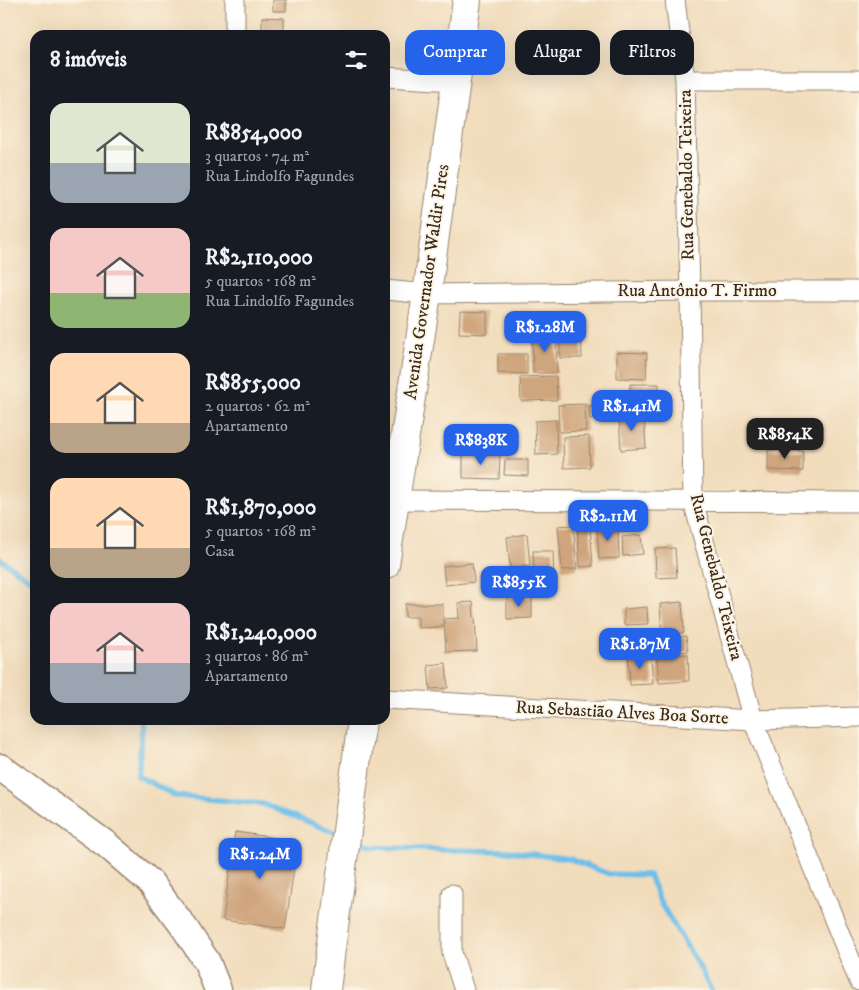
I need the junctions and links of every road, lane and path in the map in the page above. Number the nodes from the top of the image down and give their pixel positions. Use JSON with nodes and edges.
{"nodes":[{"id":1,"x":235,"y":0,"type":"edge"},
{"id":2,"x":467,"y":0,"type":"edge"},
{"id":3,"x":675,"y":0,"type":"edge"},
{"id":4,"x":235,"y":30,"type":"edge"},
{"id":5,"x":390,"y":77,"type":"edge"},
{"id":6,"x":685,"y":80,"type":"junction"},
{"id":7,"x":859,"y":80,"type":"edge"},
{"id":8,"x":455,"y":81,"type":"junction"},
{"id":9,"x":390,"y":290,"type":"edge"},
{"id":10,"x":690,"y":291,"type":"junction"},
{"id":11,"x":859,"y":291,"type":"edge"},
{"id":12,"x":427,"y":294,"type":"junction"},
{"id":13,"x":390,"y":500,"type":"edge"},
{"id":14,"x":693,"y":502,"type":"junction"},
{"id":15,"x":859,"y":502,"type":"edge"},
{"id":16,"x":390,"y":699,"type":"edge"},
{"id":17,"x":859,"y":717,"type":"edge"},
{"id":18,"x":753,"y":720,"type":"junction"},
{"id":19,"x":361,"y":725,"type":"edge"},
{"id":20,"x":0,"y":767,"type":"edge"},
{"id":21,"x":452,"y":894,"type":"dead end"},
{"id":22,"x":859,"y":982,"type":"edge"},
{"id":23,"x":218,"y":990,"type":"edge"},
{"id":24,"x":326,"y":990,"type":"edge"},
{"id":25,"x":464,"y":990,"type":"edge"}],
"edges":[{"from":1,"to":4,"type":"street"},
{"from":2,"to":8,"type":"main road","name":"Avenida Governador Waldir Pires"},
{"from":3,"to":6,"type":"street","name":"Rua Genebaldo Teixeira"},
{"from":5,"to":8,"type":"street"},
{"from":6,"to":7,"type":"street"},
{"from":6,"to":10,"type":"street","name":"Rua Genebaldo Teixeira"},
{"from":8,"to":12,"type":"main road","name":"Avenida Governador Waldir Pires"},
{"from":9,"to":12,"type":"street","name":"Rua Antônio T. Firmo"},
{"from":10,"to":11,"type":"street","name":"Rua Antônio T. Firmo"},
{"from":10,"to":12,"type":"street","name":"Rua Antônio T. Firmo"},
{"from":10,"to":14,"type":"street","name":"Rua Genebaldo Teixeira"},
{"from":12,"to":13,"type":"main road","name":"Avenida Governador Waldir Pires"},
{"from":13,"to":14,"type":"street"},
{"from":14,"to":15,"type":"street"},
{"from":14,"to":18,"type":"street","name":"Rua Genebaldo Teixeira"},
{"from":16,"to":18,"type":"street","name":"Rua Sebastião Alves Boa Sorte"},
{"from":17,"to":18,"type":"street","name":"Rua Sebastião Alves Boa Sorte"},
{"from":18,"to":22,"type":"street","name":"Rua Genebaldo Teixeira"},
{"from":19,"to":24,"type":"main road"},
{"from":20,"to":23,"type":"street"},
{"from":21,"to":25,"type":"street"}]}
